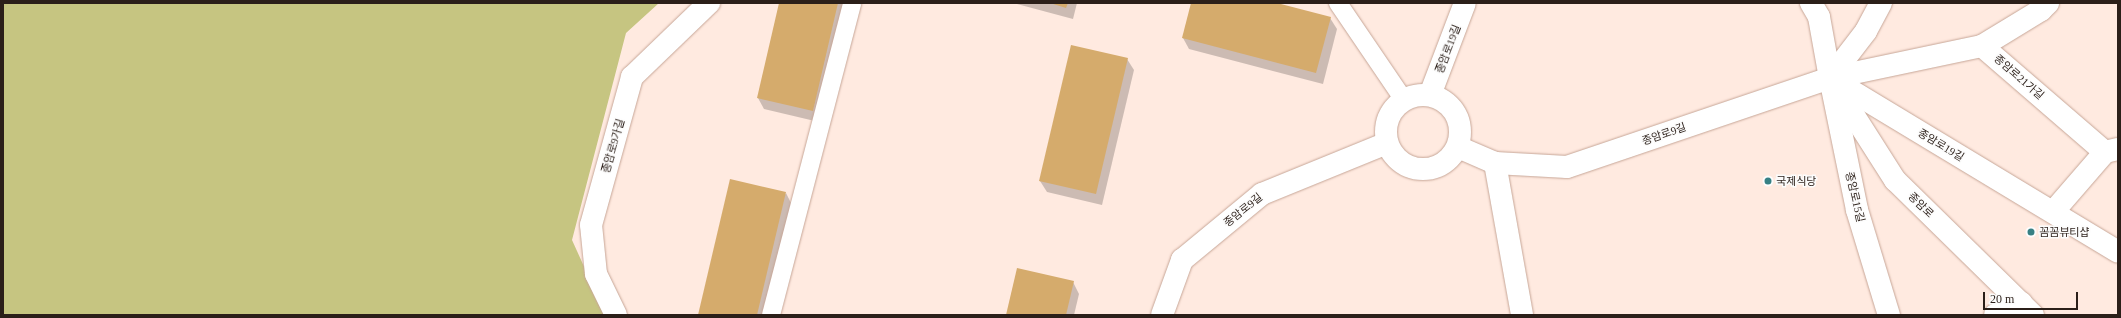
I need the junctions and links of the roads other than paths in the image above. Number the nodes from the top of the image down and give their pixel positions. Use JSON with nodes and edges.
{"nodes":[{"id":1,"x":709,"y":3,"type":"edge"},
{"id":2,"x":852,"y":3,"type":"edge"},
{"id":3,"x":1338,"y":3,"type":"edge"},
{"id":4,"x":1465,"y":3,"type":"edge"},
{"id":5,"x":1811,"y":3,"type":"edge"},
{"id":6,"x":1881,"y":3,"type":"edge"},
{"id":7,"x":2048,"y":3,"type":"edge"},
{"id":8,"x":1982,"y":46,"type":"junction"},
{"id":9,"x":1830,"y":78,"type":"junction"},
{"id":10,"x":1430,"y":95,"type":"junction"},
{"id":11,"x":1404,"y":100,"type":"junction"},
{"id":12,"x":1388,"y":143,"type":"junction"},
{"id":13,"x":1458,"y":147,"type":"junction"},
{"id":14,"x":2112,"y":150,"type":"edge"},
{"id":15,"x":1495,"y":163,"type":"junction"},
{"id":16,"x":2053,"y":212,"type":"junction"},
{"id":17,"x":2118,"y":252,"type":"edge"},
{"id":18,"x":2027,"y":309,"type":"edge"},
{"id":19,"x":616,"y":315,"type":"edge"},
{"id":20,"x":771,"y":315,"type":"edge"},
{"id":21,"x":1162,"y":315,"type":"edge"},
{"id":22,"x":1522,"y":315,"type":"edge"},
{"id":23,"x":1889,"y":315,"type":"edge"},
{"id":24,"x":1995,"y":315,"type":"edge"}],
"edges":[{"from":1,"to":19,"type":"street","name":"종암로9가길"},
{"from":2,"to":20,"type":"lane"},
{"from":3,"to":11,"type":"lane"},
{"from":4,"to":10,"type":"street","name":"종암로19길"},
{"from":5,"to":9,"type":"street"},
{"from":6,"to":9,"type":"street"},
{"from":7,"to":8,"type":"street","name":"종암로21가길"},
{"from":8,"to":9,"type":"street","name":"종암로9길"},
{"from":8,"to":14,"type":"street","name":"종암로21가길"},
{"from":9,"to":15,"type":"street","name":"종암로9길"},
{"from":9,"to":16,"type":"street","name":"종암로19길"},
{"from":9,"to":18,"type":"street","name":"종암로"},
{"from":9,"to":23,"type":"street","name":"종암로15길"},
{"from":10,"to":11,"type":"street"},
{"from":10,"to":13,"type":"street"},
{"from":11,"to":12,"type":"street"},
{"from":12,"to":13,"type":"street"},
{"from":12,"to":21,"type":"street","name":"종암로9길"},
{"from":13,"to":15,"type":"street","name":"종암로9길"},
{"from":14,"to":16,"type":"street"},
{"from":15,"to":22,"type":"street"},
{"from":16,"to":17,"type":"street","name":"종암로19길"},
{"from":18,"to":24,"type":"street"}]}
